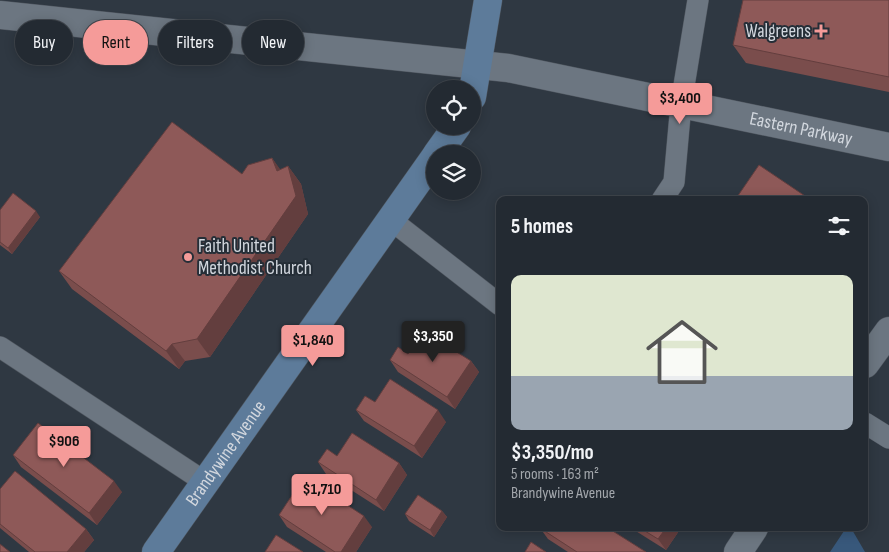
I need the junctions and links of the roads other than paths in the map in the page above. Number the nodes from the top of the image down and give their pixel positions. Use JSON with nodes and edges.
{"nodes":[{"id":1,"x":488,"y":0,"type":"edge"},
{"id":2,"x":698,"y":0,"type":"edge"},
{"id":3,"x":0,"y":15,"type":"edge"},
{"id":4,"x":478,"y":64,"type":"junction"},
{"id":5,"x":475,"y":80,"type":"edge"},
{"id":6,"x":681,"y":104,"type":"junction"},
{"id":7,"x":889,"y":147,"type":"edge"},
{"id":8,"x":426,"y":170,"type":"edge"},
{"id":9,"x":665,"y":196,"type":"edge"},
{"id":10,"x":391,"y":220,"type":"junction"},
{"id":11,"x":496,"y":302,"type":"edge"},
{"id":12,"x":889,"y":331,"type":"edge"},
{"id":13,"x":0,"y":346,"type":"edge"},
{"id":14,"x":868,"y":360,"type":"edge"},
{"id":15,"x":868,"y":425,"type":"edge"},
{"id":16,"x":889,"y":438,"type":"edge"},
{"id":17,"x":205,"y":482,"type":"junction"},
{"id":18,"x":752,"y":531,"type":"edge"},
{"id":19,"x":156,"y":552,"type":"edge"},
{"id":20,"x":738,"y":552,"type":"edge"}],
"edges":[{"from":1,"to":4,"type":"main road"},
{"from":2,"to":6,"type":"lane"},
{"from":3,"to":4,"type":"street","name":"Eastern Parkway"},
{"from":4,"to":5,"type":"main road"},
{"from":4,"to":6,"type":"street","name":"Eastern Parkway"},
{"from":6,"to":7,"type":"street","name":"Eastern Parkway"},
{"from":6,"to":9,"type":"lane"},
{"from":8,"to":10,"type":"main road","name":"Brandywine Avenue"},
{"from":10,"to":11,"type":"lane"},
{"from":10,"to":17,"type":"main road","name":"Brandywine Avenue"},
{"from":12,"to":14,"type":"street"},
{"from":13,"to":17,"type":"lane"},
{"from":15,"to":16,"type":"lane"},
{"from":17,"to":19,"type":"main road","name":"Brandywine Avenue"},
{"from":18,"to":20,"type":"street"}]}
